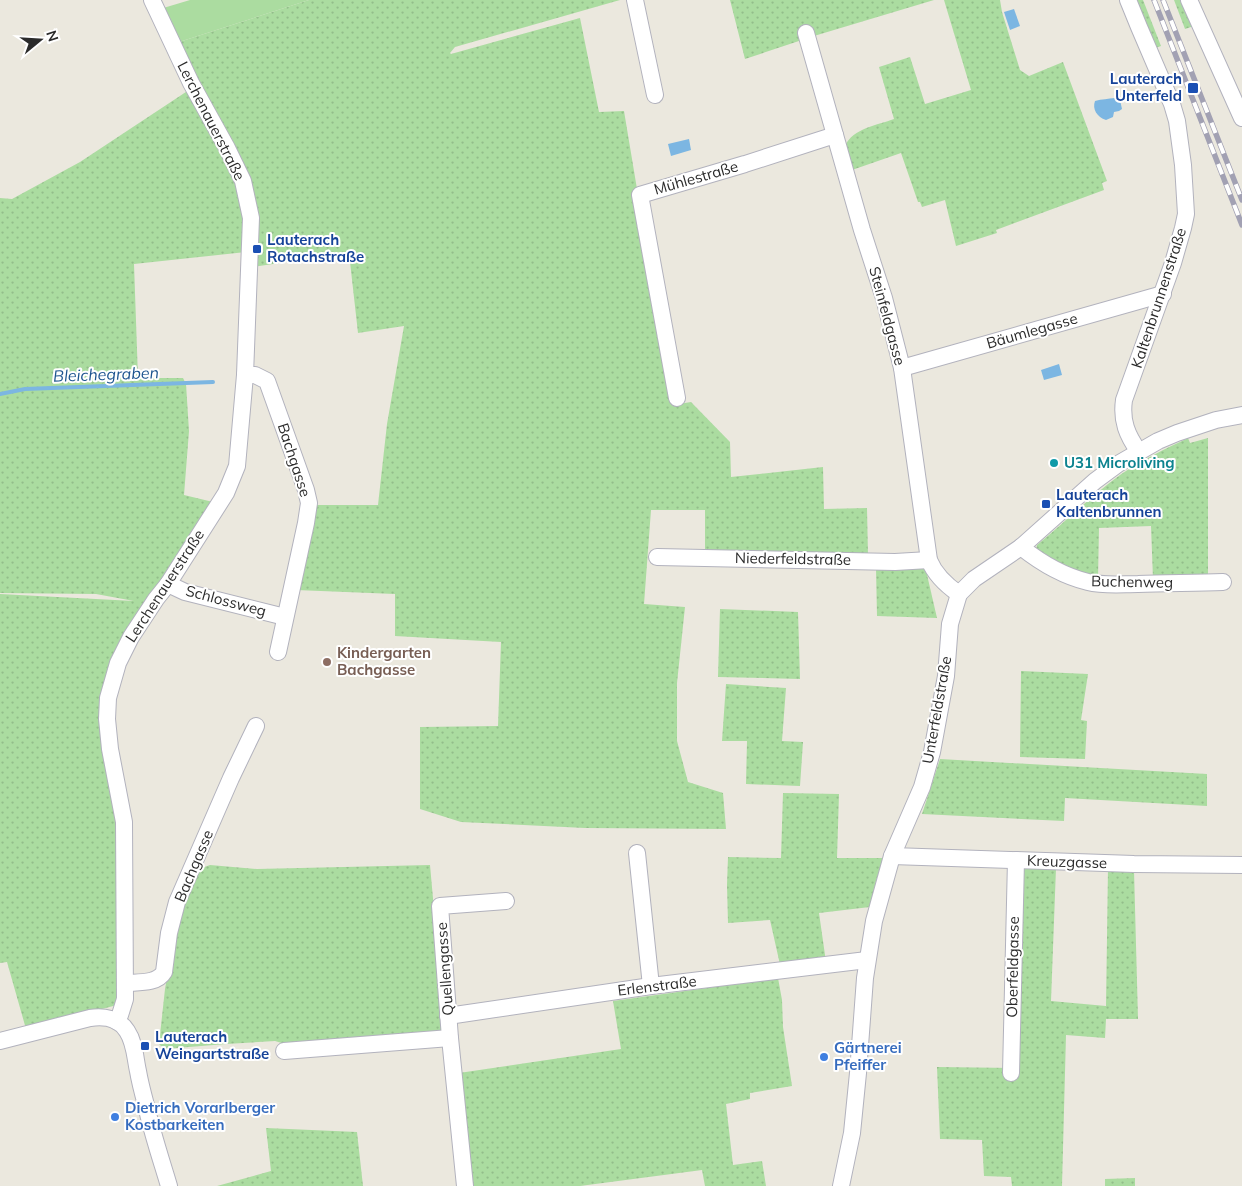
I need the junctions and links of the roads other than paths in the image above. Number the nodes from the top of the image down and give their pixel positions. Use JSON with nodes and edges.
{"nodes":[{"id":1,"x":152,"y":0,"type":"edge"},
{"id":2,"x":634,"y":0,"type":"edge"},
{"id":3,"x":1128,"y":0,"type":"edge"},
{"id":4,"x":1189,"y":0,"type":"edge"},
{"id":5,"x":806,"y":33,"type":"dead end"},
{"id":6,"x":1237,"y":92,"type":"edge"},
{"id":7,"x":655,"y":95,"type":"dead end"},
{"id":8,"x":1242,"y":118,"type":"edge"},
{"id":9,"x":836,"y":135,"type":"junction"},
{"id":10,"x":1163,"y":294,"type":"junction"},
{"id":11,"x":902,"y":368,"type":"junction"},
{"id":12,"x":245,"y":375,"type":"junction"},
{"id":13,"x":677,"y":398,"type":"dead end"},
{"id":14,"x":1242,"y":414,"type":"edge"},
{"id":15,"x":1139,"y":452,"type":"junction"},
{"id":16,"x":1021,"y":547,"type":"junction"},
{"id":17,"x":657,"y":557,"type":"dead end"},
{"id":18,"x":929,"y":560,"type":"junction"},
{"id":19,"x":1223,"y":582,"type":"dead end"},
{"id":20,"x":168,"y":584,"type":"junction"},
{"id":21,"x":959,"y":594,"type":"junction"},
{"id":22,"x":285,"y":617,"type":"junction"},
{"id":23,"x":278,"y":652,"type":"dead end"},
{"id":24,"x":256,"y":726,"type":"dead end"},
{"id":25,"x":636,"y":853,"type":"dead end"},
{"id":26,"x":892,"y":856,"type":"junction"},
{"id":27,"x":1016,"y":860,"type":"junction"},
{"id":28,"x":1242,"y":865,"type":"edge"},
{"id":29,"x":506,"y":901,"type":"dead end"},
{"id":30,"x":867,"y":960,"type":"junction"},
{"id":31,"x":126,"y":984,"type":"junction"},
{"id":32,"x":651,"y":986,"type":"junction"},
{"id":33,"x":448,"y":1016,"type":"junction"},
{"id":34,"x":116,"y":1021,"type":"junction"},
{"id":35,"x":450,"y":1038,"type":"junction"},
{"id":36,"x":0,"y":1041,"type":"edge"},
{"id":37,"x":284,"y":1051,"type":"dead end"},
{"id":38,"x":1010,"y":1073,"type":"dead end"},
{"id":39,"x":169,"y":1186,"type":"edge"},
{"id":40,"x":465,"y":1186,"type":"edge"},
{"id":41,"x":841,"y":1186,"type":"edge"}],
"edges":[{"from":1,"to":12,"type":"street","name":"Lerchenauerstraße"},
{"from":2,"to":7,"type":"street"},
{"from":3,"to":10,"type":"street","name":"Kaltenbrunnenstraße"},
{"from":4,"to":6,"type":"street"},
{"from":5,"to":9,"type":"street","name":"Steinfeldgasse"},
{"from":6,"to":8,"type":"street"},
{"from":9,"to":11,"type":"street","name":"Steinfeldgasse"},
{"from":9,"to":13,"type":"street","name":"Mühlestraße"},
{"from":10,"to":11,"type":"street","name":"Bäumlegasse"},
{"from":10,"to":15,"type":"street","name":"Kaltenbrunnenstraße"},
{"from":11,"to":18,"type":"street","name":"Steinfeldgasse"},
{"from":12,"to":20,"type":"street","name":"Lerchenauerstraße"},
{"from":12,"to":22,"type":"street","name":"Bachgasse"},
{"from":14,"to":15,"type":"street","name":"Unterfeldstraße"},
{"from":15,"to":16,"type":"street","name":"Unterfeldstraße"},
{"from":16,"to":19,"type":"street","name":"Buchenweg"},
{"from":16,"to":21,"type":"street","name":"Unterfeldstraße"},
{"from":17,"to":18,"type":"street","name":"Niederfeldstraße"},
{"from":18,"to":21,"type":"street","name":"Steinfeldgasse"},
{"from":20,"to":22,"type":"street","name":"Schlossweg"},
{"from":20,"to":31,"type":"street","name":"Lerchenauerstraße"},
{"from":21,"to":26,"type":"street","name":"Unterfeldstraße"},
{"from":22,"to":23,"type":"street","name":"Bachgasse"},
{"from":24,"to":31,"type":"street","name":"Bachgasse"},
{"from":25,"to":32,"type":"street"},
{"from":26,"to":27,"type":"street","name":"Kreuzgasse"},
{"from":26,"to":30,"type":"street","name":"Unterfeldstraße"},
{"from":27,"to":28,"type":"street","name":"Kreuzgasse"},
{"from":27,"to":38,"type":"street","name":"Oberfeldgasse"},
{"from":29,"to":33,"type":"street","name":"Quellengasse"},
{"from":30,"to":32,"type":"street","name":"Erlenstraße"},
{"from":30,"to":41,"type":"street","name":"Unterfeldstraße"},
{"from":31,"to":34,"type":"street","name":"Lerchenauerstraße"},
{"from":32,"to":33,"type":"street","name":"Erlenstraße"},
{"from":33,"to":35,"type":"street","name":"Quellengasse"},
{"from":34,"to":36,"type":"street"},
{"from":34,"to":39,"type":"street"},
{"from":35,"to":37,"type":"street"},
{"from":35,"to":40,"type":"street","name":"Quellengasse"}]}
